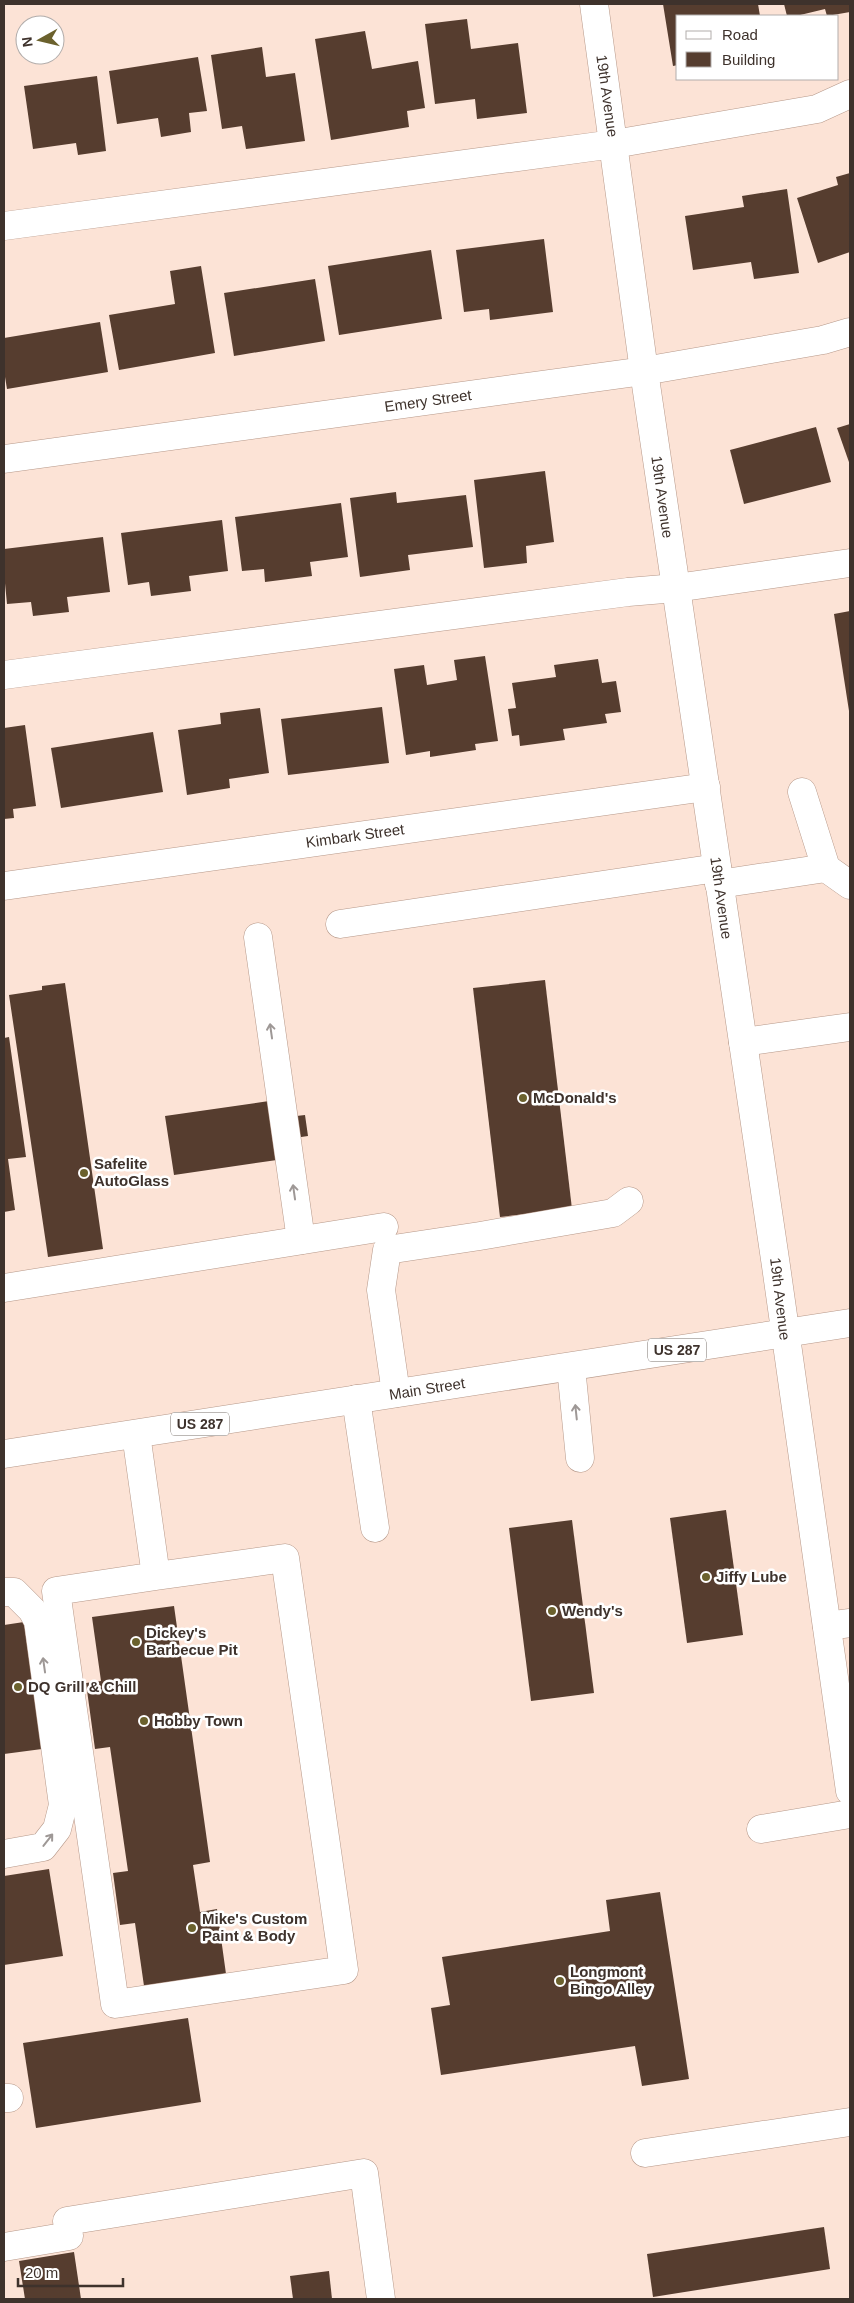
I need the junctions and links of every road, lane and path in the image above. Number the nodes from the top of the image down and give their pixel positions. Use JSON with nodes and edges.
{"nodes":[{"id":1,"x":594,"y":4,"type":"edge"},
{"id":2,"x":850,"y":94,"type":"edge"},
{"id":3,"x":614,"y":144,"type":"junction"},
{"id":4,"x":4,"y":226,"type":"edge"},
{"id":5,"x":850,"y":332,"type":"edge"},
{"id":6,"x":644,"y":371,"type":"junction"},
{"id":7,"x":4,"y":459,"type":"edge"},
{"id":8,"x":850,"y":563,"type":"edge"},
{"id":9,"x":676,"y":588,"type":"junction"},
{"id":10,"x":4,"y":675,"type":"edge"},
{"id":11,"x":706,"y":787,"type":"junction"},
{"id":12,"x":802,"y":792,"type":"dead end"},
{"id":13,"x":826,"y":868,"type":"junction"},
{"id":14,"x":718,"y":876,"type":"junction"},
{"id":15,"x":850,"y":885,"type":"edge"},
{"id":16,"x":4,"y":886,"type":"edge"},
{"id":17,"x":340,"y":924,"type":"dead end"},
{"id":18,"x":258,"y":937,"type":"dead end"},
{"id":19,"x":850,"y":1026,"type":"edge"},
{"id":20,"x":743,"y":1042,"type":"junction"},
{"id":21,"x":629,"y":1200,"type":"dead end"},
{"id":22,"x":384,"y":1227,"type":"dead end"},
{"id":23,"x":302,"y":1240,"type":"junction"},
{"id":24,"x":4,"y":1288,"type":"edge"},
{"id":25,"x":850,"y":1323,"type":"edge"},
{"id":26,"x":784,"y":1333,"type":"junction"},
{"id":27,"x":571,"y":1367,"type":"junction"},
{"id":28,"x":396,"y":1393,"type":"junction"},
{"id":29,"x":356,"y":1399,"type":"junction"},
{"id":30,"x":136,"y":1434,"type":"junction"},
{"id":31,"x":4,"y":1454,"type":"edge"},
{"id":32,"x":580,"y":1458,"type":"dead end"},
{"id":33,"x":375,"y":1528,"type":"dead end"},
{"id":34,"x":156,"y":1576,"type":"junction"},
{"id":35,"x":4,"y":1592,"type":"edge"},
{"id":36,"x":838,"y":1625,"type":"edge"},
{"id":37,"x":850,"y":1792,"type":"edge"},
{"id":38,"x":850,"y":1814,"type":"edge"},
{"id":39,"x":761,"y":1829,"type":"dead end"},
{"id":40,"x":4,"y":1854,"type":"edge"},
{"id":41,"x":850,"y":2122,"type":"edge"},
{"id":42,"x":645,"y":2154,"type":"dead end"},
{"id":43,"x":4,"y":2247,"type":"edge"},
{"id":44,"x":381,"y":2299,"type":"edge"}],
"edges":[{"from":1,"to":3,"type":"main road","name":"19th Avenue"},
{"from":2,"to":3,"type":"main road"},
{"from":3,"to":4,"type":"main road"},
{"from":3,"to":6,"type":"main road","name":"19th Avenue"},
{"from":5,"to":6,"type":"main road","name":"Emery Street"},
{"from":6,"to":7,"type":"main road","name":"Emery Street"},
{"from":6,"to":9,"type":"main road","name":"19th Avenue"},
{"from":8,"to":9,"type":"main road"},
{"from":9,"to":10,"type":"main road"},
{"from":9,"to":11,"type":"main road","name":"19th Avenue"},
{"from":11,"to":14,"type":"main road","name":"19th Avenue"},
{"from":11,"to":16,"type":"main road","name":"Kimbark Street"},
{"from":12,"to":13,"type":"main road"},
{"from":13,"to":14,"type":"main road"},
{"from":13,"to":15,"type":"main road"},
{"from":14,"to":17,"type":"main road"},
{"from":14,"to":20,"type":"main road","name":"19th Avenue"},
{"from":23,"to":18,"type":"main road","one_way":true},
{"from":19,"to":20,"type":"main road"},
{"from":20,"to":26,"type":"main road","name":"19th Avenue"},
{"from":21,"to":28,"type":"main road"},
{"from":22,"to":23,"type":"main road"},
{"from":23,"to":24,"type":"main road"},
{"from":25,"to":26,"type":"main road","name":"Main Street","number":"US 287"},
{"from":26,"to":27,"type":"main road","name":"Main Street","number":"US 287"},
{"from":26,"to":36,"type":"main road","name":"19th Avenue"},
{"from":27,"to":28,"type":"main road","name":"Main Street","number":"US 287"},
{"from":32,"to":27,"type":"main road","one_way":true},
{"from":28,"to":29,"type":"main road","name":"Main Street","number":"US 287"},
{"from":29,"to":30,"type":"main road","name":"Main Street","number":"US 287"},
{"from":29,"to":33,"type":"main road"},
{"from":30,"to":31,"type":"main road","name":"Main Street","number":"US 287"},
{"from":30,"to":34,"type":"main road"},
{"from":34,"to":34,"type":"main road"},
{"from":40,"to":35,"type":"main road","one_way":true},
{"from":36,"to":37,"type":"main road","name":"19th Avenue"},
{"from":38,"to":39,"type":"main road"},
{"from":41,"to":42,"type":"main road"},
{"from":43,"to":44,"type":"main road"}]}
